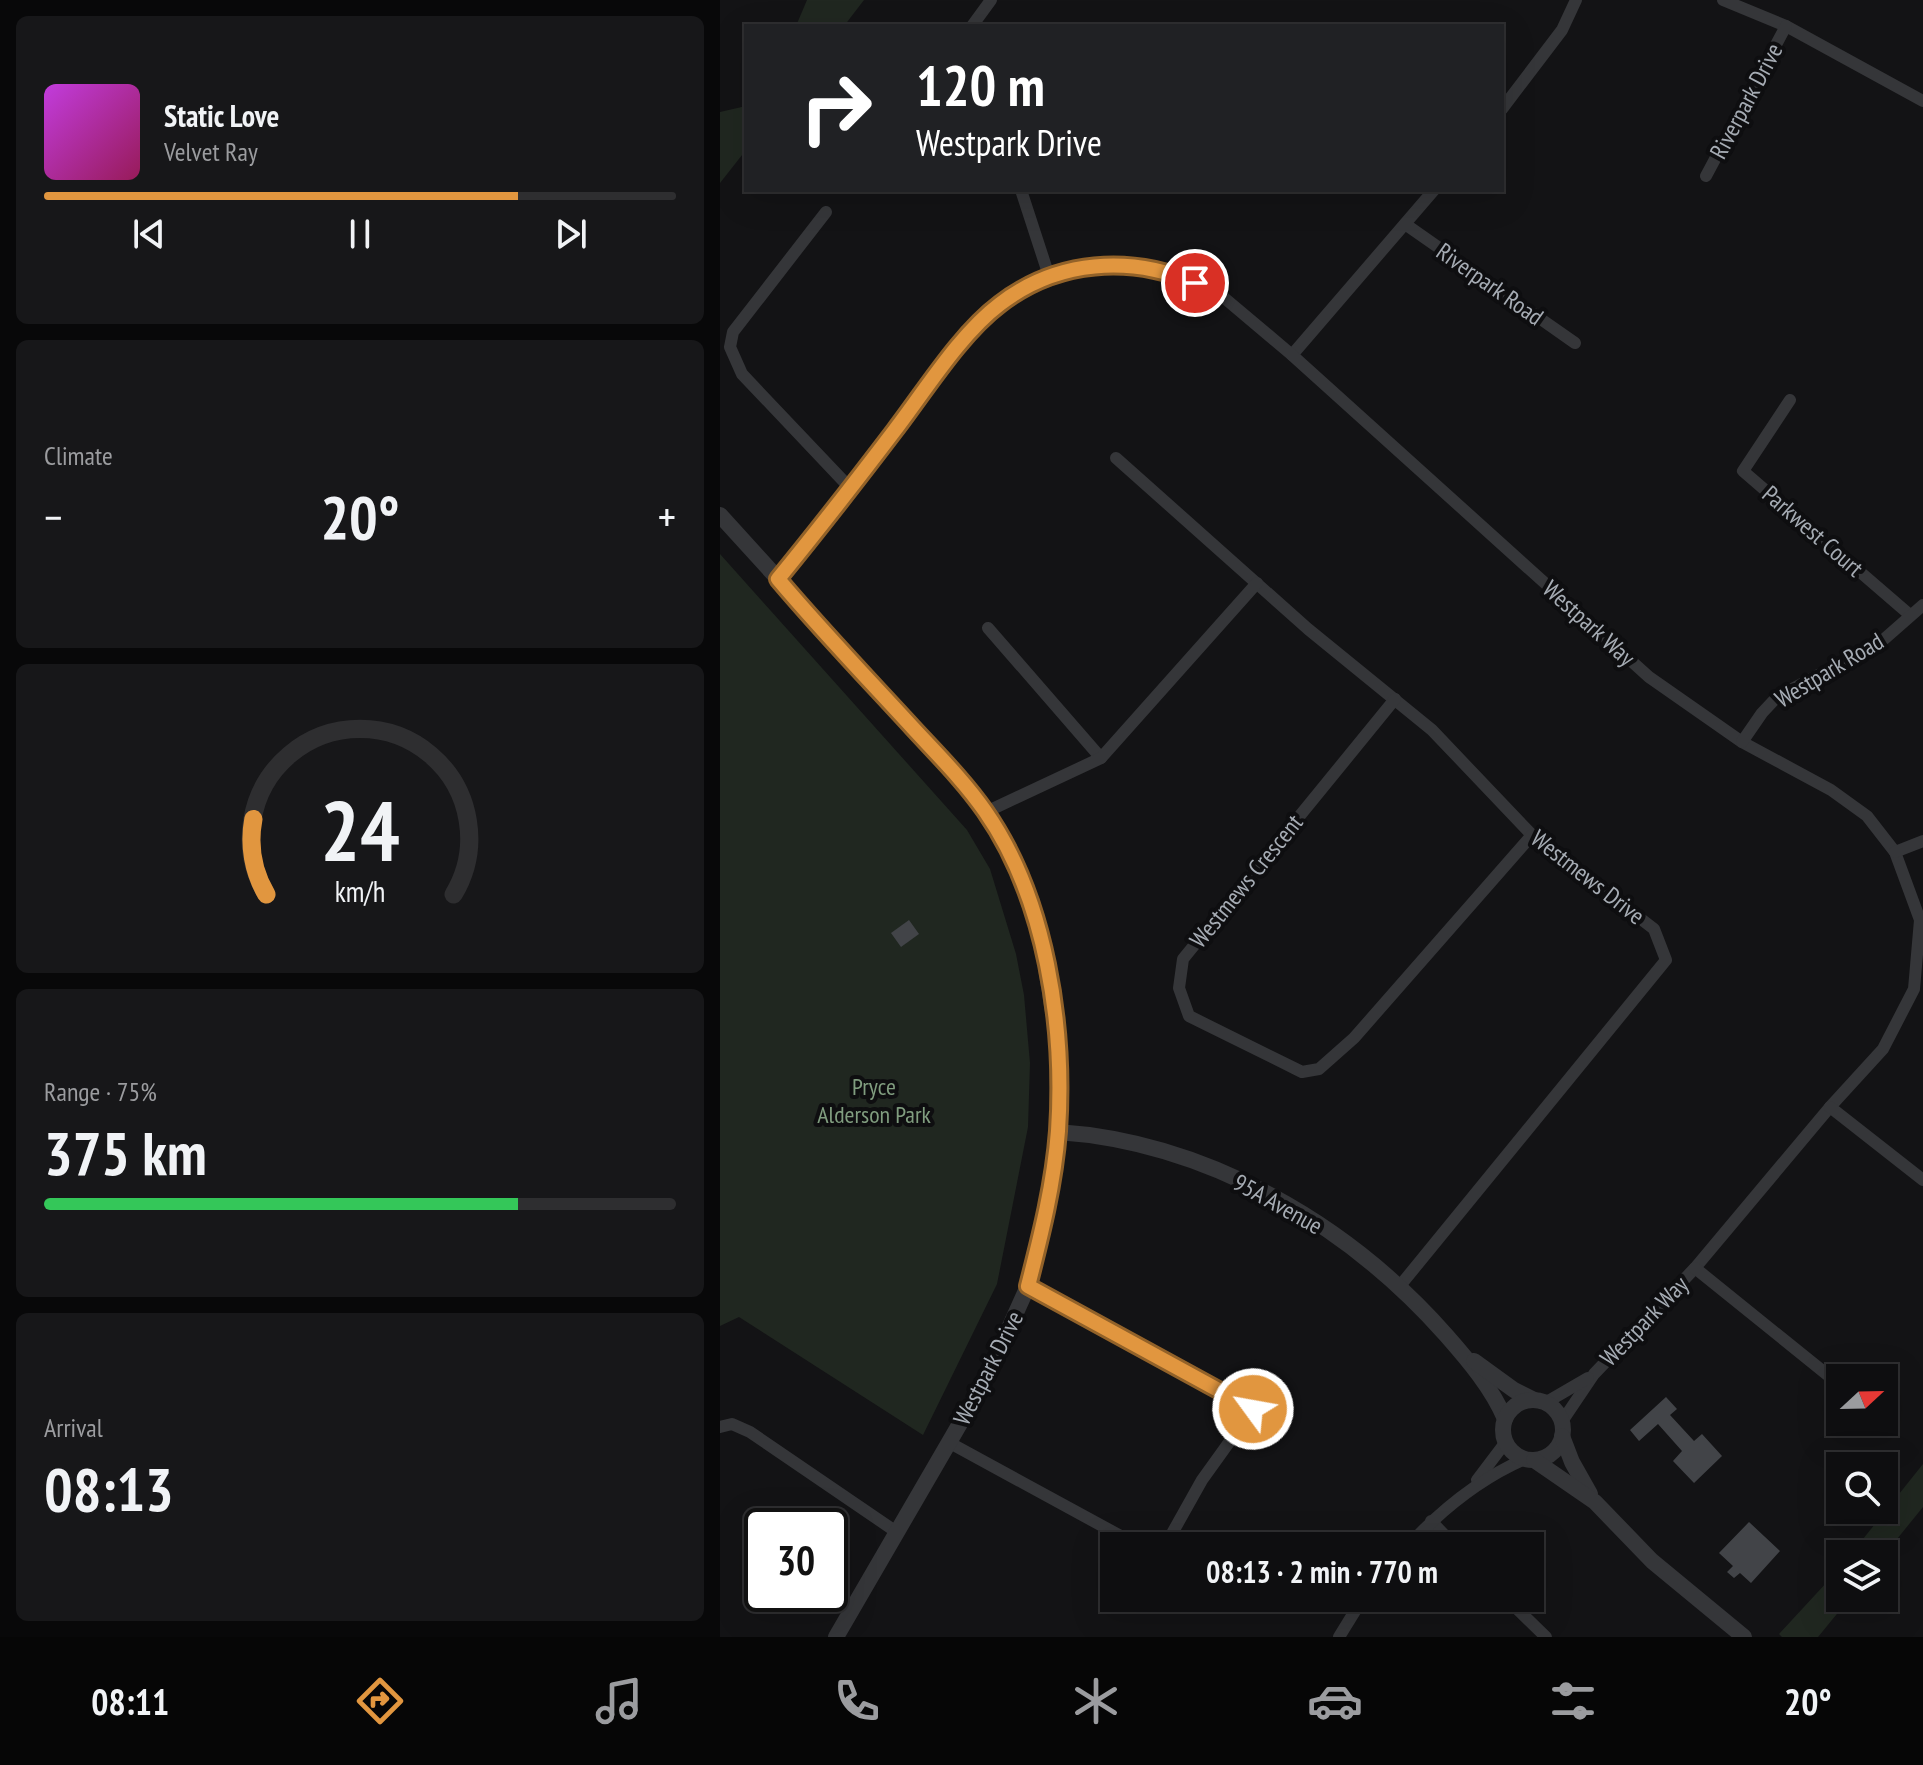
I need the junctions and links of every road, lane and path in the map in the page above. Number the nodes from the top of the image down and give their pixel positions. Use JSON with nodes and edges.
{"nodes":[{"id":1,"x":991,"y":0,"type":"edge"},
{"id":2,"x":1576,"y":0,"type":"edge"},
{"id":3,"x":1723,"y":0,"type":"edge"},
{"id":4,"x":973,"y":24,"type":"edge"},
{"id":5,"x":1786,"y":26,"type":"junction"},
{"id":6,"x":1923,"y":101,"type":"edge"},
{"id":7,"x":1504,"y":106,"type":"edge"},
{"id":8,"x":1706,"y":176,"type":"dead end"},
{"id":9,"x":1022,"y":192,"type":"edge"},
{"id":10,"x":1432,"y":192,"type":"edge"},
{"id":11,"x":826,"y":212,"type":"dead end"},
{"id":12,"x":1405,"y":224,"type":"junction"},
{"id":13,"x":1049,"y":276,"type":"junction"},
{"id":14,"x":1575,"y":343,"type":"dead end"},
{"id":15,"x":1292,"y":355,"type":"junction"},
{"id":16,"x":1790,"y":400,"type":"dead end"},
{"id":17,"x":1116,"y":458,"type":"dead end"},
{"id":18,"x":851,"y":489,"type":"junction"},
{"id":19,"x":720,"y":515,"type":"edge"},
{"id":20,"x":778,"y":579,"type":"junction"},
{"id":21,"x":1257,"y":583,"type":"junction"},
{"id":22,"x":1923,"y":605,"type":"edge"},
{"id":23,"x":1910,"y":615,"type":"junction"},
{"id":24,"x":988,"y":628,"type":"dead end"},
{"id":25,"x":1395,"y":699,"type":"junction"},
{"id":26,"x":1742,"y":742,"type":"junction"},
{"id":27,"x":1101,"y":758,"type":"junction"},
{"id":28,"x":986,"y":812,"type":"junction"},
{"id":29,"x":1532,"y":835,"type":"junction"},
{"id":30,"x":1923,"y":841,"type":"edge"},
{"id":31,"x":1895,"y":852,"type":"junction"},
{"id":32,"x":1830,"y":1107,"type":"junction"},
{"id":33,"x":1058,"y":1132,"type":"junction"},
{"id":34,"x":1923,"y":1180,"type":"edge"},
{"id":35,"x":1695,"y":1268,"type":"junction"},
{"id":36,"x":1028,"y":1286,"type":"junction"},
{"id":37,"x":1399,"y":1287,"type":"junction"},
{"id":38,"x":1460,"y":1350,"type":"junction"},
{"id":39,"x":1594,"y":1374,"type":"junction"},
{"id":40,"x":1826,"y":1374,"type":"edge"},
{"id":41,"x":1542,"y":1402,"type":"junction"},
{"id":42,"x":1505,"y":1419,"type":"junction"},
{"id":43,"x":720,"y":1427,"type":"edge"},
{"id":44,"x":1562,"y":1429,"type":"junction"},
{"id":45,"x":950,"y":1443,"type":"junction"},
{"id":46,"x":1505,"y":1443,"type":"junction"},
{"id":47,"x":1530,"y":1460,"type":"junction"},
{"id":48,"x":1467,"y":1492,"type":"junction"},
{"id":49,"x":1595,"y":1502,"type":"junction"},
{"id":50,"x":1431,"y":1521,"type":"junction"},
{"id":51,"x":1113,"y":1532,"type":"edge"},
{"id":52,"x":1173,"y":1532,"type":"edge"},
{"id":53,"x":1421,"y":1532,"type":"edge"},
{"id":54,"x":1442,"y":1532,"type":"edge"},
{"id":55,"x":898,"y":1533,"type":"junction"},
{"id":56,"x":1354,"y":1612,"type":"edge"},
{"id":57,"x":1520,"y":1612,"type":"edge"},
{"id":58,"x":836,"y":1637,"type":"edge"},
{"id":59,"x":1339,"y":1637,"type":"edge"},
{"id":60,"x":1546,"y":1637,"type":"edge"},
{"id":61,"x":1744,"y":1637,"type":"edge"}],
"edges":[{"from":1,"to":4,"type":"street"},
{"from":2,"to":7,"type":"street"},
{"from":3,"to":5,"type":"street","name":"Riverpark Drive"},
{"from":5,"to":6,"type":"street","name":"Riverpark Drive"},
{"from":5,"to":8,"type":"street","name":"Riverpark Drive"},
{"from":9,"to":13,"type":"street"},
{"from":10,"to":12,"type":"street"},
{"from":11,"to":18,"type":"street"},
{"from":12,"to":14,"type":"street","name":"Riverpark Road"},
{"from":12,"to":15,"type":"street"},
{"from":13,"to":15,"type":"street","name":"Westpark Way"},
{"from":13,"to":18,"type":"street","name":"Westpark Way"},
{"from":15,"to":26,"type":"street","name":"Westpark Way"},
{"from":16,"to":23,"type":"street","name":"Parkwest Court"},
{"from":17,"to":21,"type":"street","name":"Westmews Drive"},
{"from":18,"to":20,"type":"street","name":"Westpark Way"},
{"from":19,"to":20,"type":"street","name":"Westpark Drive"},
{"from":20,"to":28,"type":"street","name":"Westpark Drive"},
{"from":21,"to":25,"type":"street","name":"Westmews Drive"},
{"from":21,"to":27,"type":"street"},
{"from":22,"to":23,"type":"street","name":"Westpark Road"},
{"from":23,"to":26,"type":"street","name":"Westpark Road"},
{"from":24,"to":27,"type":"street"},
{"from":25,"to":29,"type":"street","name":"Westmews Drive"},
{"from":25,"to":29,"type":"street","name":"Westmews Crescent"},
{"from":26,"to":31,"type":"street","name":"Westpark Way"},
{"from":27,"to":28,"type":"street"},
{"from":28,"to":33,"type":"street","name":"Westpark Drive"},
{"from":29,"to":37,"type":"street","name":"Westmews Drive"},
{"from":30,"to":31,"type":"street"},
{"from":31,"to":32,"type":"street","name":"Westpark Way"},
{"from":32,"to":34,"type":"street"},
{"from":32,"to":35,"type":"street","name":"Westpark Way"},
{"from":33,"to":36,"type":"street","name":"Westpark Drive"},
{"from":33,"to":37,"type":"street","name":"95A Avenue"},
{"from":35,"to":39,"type":"street","name":"Westpark Way"},
{"from":35,"to":40,"type":"street","name":"Westpark Way"},
{"from":36,"to":45,"type":"street","name":"Westpark Drive"},
{"from":36,"to":52,"type":"street"},
{"from":37,"to":38,"type":"street","name":"95A Avenue"},
{"from":38,"to":41,"type":"street","name":"95A Avenue"},
{"from":38,"to":42,"type":"street","name":"95A Avenue"},
{"from":39,"to":41,"type":"street","name":"Westpark Way"},
{"from":39,"to":44,"type":"street","name":"Westpark Way"},
{"from":41,"to":42,"type":"street"},
{"from":41,"to":44,"type":"street"},
{"from":42,"to":46,"type":"street"},
{"from":43,"to":55,"type":"street"},
{"from":44,"to":47,"type":"street"},
{"from":44,"to":49,"type":"street"},
{"from":45,"to":51,"type":"street"},
{"from":45,"to":55,"type":"street","name":"Westpark Drive"},
{"from":46,"to":47,"type":"street"},
{"from":46,"to":48,"type":"street"},
{"from":47,"to":48,"type":"street"},
{"from":47,"to":49,"type":"street"},
{"from":48,"to":50,"type":"street"},
{"from":49,"to":61,"type":"street"},
{"from":50,"to":53,"type":"street"},
{"from":50,"to":54,"type":"street"},
{"from":55,"to":58,"type":"street","name":"Westpark Drive"},
{"from":56,"to":59,"type":"street"},
{"from":57,"to":60,"type":"street"}]}
